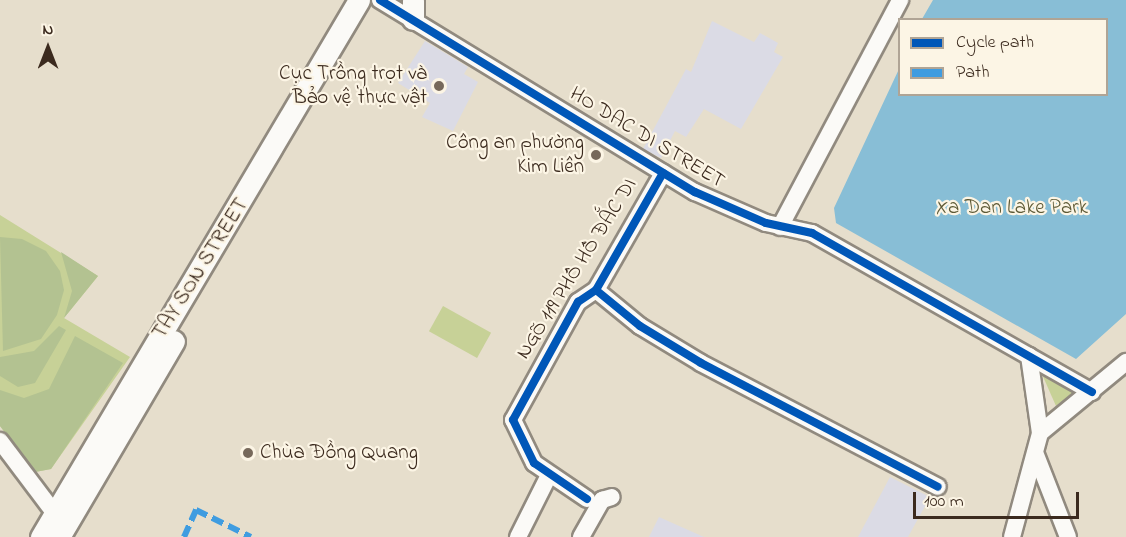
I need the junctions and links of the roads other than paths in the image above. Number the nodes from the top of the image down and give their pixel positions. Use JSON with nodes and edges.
{"nodes":[{"id":1,"x":359,"y":0,"type":"edge"},
{"id":2,"x":373,"y":0,"type":"edge"},
{"id":3,"x":380,"y":0,"type":"edge"},
{"id":4,"x":900,"y":0,"type":"edge"},
{"id":5,"x":413,"y":10,"type":"edge"},
{"id":6,"x":663,"y":173,"type":"junction"},
{"id":7,"x":790,"y":207,"type":"junction"},
{"id":8,"x":780,"y":227,"type":"junction"},
{"id":9,"x":801,"y":229,"type":"junction"},
{"id":10,"x":596,"y":290,"type":"junction"},
{"id":11,"x":1029,"y":356,"type":"junction"},
{"id":12,"x":1126,"y":362,"type":"edge"},
{"id":13,"x":1092,"y":392,"type":"junction"},
{"id":14,"x":126,"y":402,"type":"junction"},
{"id":15,"x":1041,"y":433,"type":"junction"},
{"id":16,"x":0,"y":441,"type":"edge"},
{"id":17,"x":1036,"y":455,"type":"junction"},
{"id":18,"x":549,"y":475,"type":"junction"},
{"id":19,"x":938,"y":487,"type":"dead end"},
{"id":20,"x":1049,"y":493,"type":"junction"},
{"id":21,"x":1024,"y":496,"type":"junction"},
{"id":22,"x":612,"y":497,"type":"dead end"},
{"id":23,"x":53,"y":511,"type":"junction"},
{"id":24,"x":594,"y":512,"type":"junction"},
{"id":25,"x":41,"y":537,"type":"edge"},
{"id":26,"x":59,"y":537,"type":"edge"},
{"id":27,"x":518,"y":537,"type":"edge"},
{"id":28,"x":581,"y":537,"type":"edge"},
{"id":29,"x":1012,"y":537,"type":"edge"},
{"id":30,"x":1068,"y":537,"type":"edge"}],
"edges":[{"from":1,"to":14,"type":"main road","name":"TAY SON STREET"},
{"from":2,"to":14,"type":"main road","name":"TAY SON STREET"},
{"from":3,"to":5,"type":"street","name":"HO DAC DI STREET"},
{"from":4,"to":7,"type":"street"},
{"from":5,"to":6,"type":"street","name":"HO DAC DI STREET"},
{"from":6,"to":8,"type":"street","name":"HO DAC DI STREET"},
{"from":6,"to":10,"type":"street","name":"NGÕ 119 PHỐ HỒ ĐẮC DI"},
{"from":7,"to":8,"type":"street"},
{"from":7,"to":9,"type":"street"},
{"from":8,"to":9,"type":"street","name":"HO DAC DI STREET"},
{"from":9,"to":11,"type":"street","name":"HO DAC DI STREET"},
{"from":10,"to":18,"type":"street","name":"NGÕ 119 PHỐ HỒ ĐẮC DI"},
{"from":10,"to":19,"type":"street"},
{"from":11,"to":13,"type":"street","name":"HO DAC DI STREET"},
{"from":11,"to":15,"type":"street"},
{"from":12,"to":13,"type":"street"},
{"from":13,"to":15,"type":"street"},
{"from":14,"to":23,"type":"main road","name":"TAY SON STREET"},
{"from":14,"to":26,"type":"main road","name":"TAY SON STREET"},
{"from":15,"to":17,"type":"street"},
{"from":16,"to":23,"type":"street"},
{"from":17,"to":20,"type":"street"},
{"from":17,"to":21,"type":"street"},
{"from":18,"to":24,"type":"street"},
{"from":18,"to":27,"type":"street"},
{"from":20,"to":21,"type":"street"},
{"from":20,"to":30,"type":"street"},
{"from":21,"to":29,"type":"street"},
{"from":22,"to":24,"type":"street"},
{"from":23,"to":25,"type":"main road","name":"TAY SON STREET"},
{"from":24,"to":28,"type":"street"}]}
